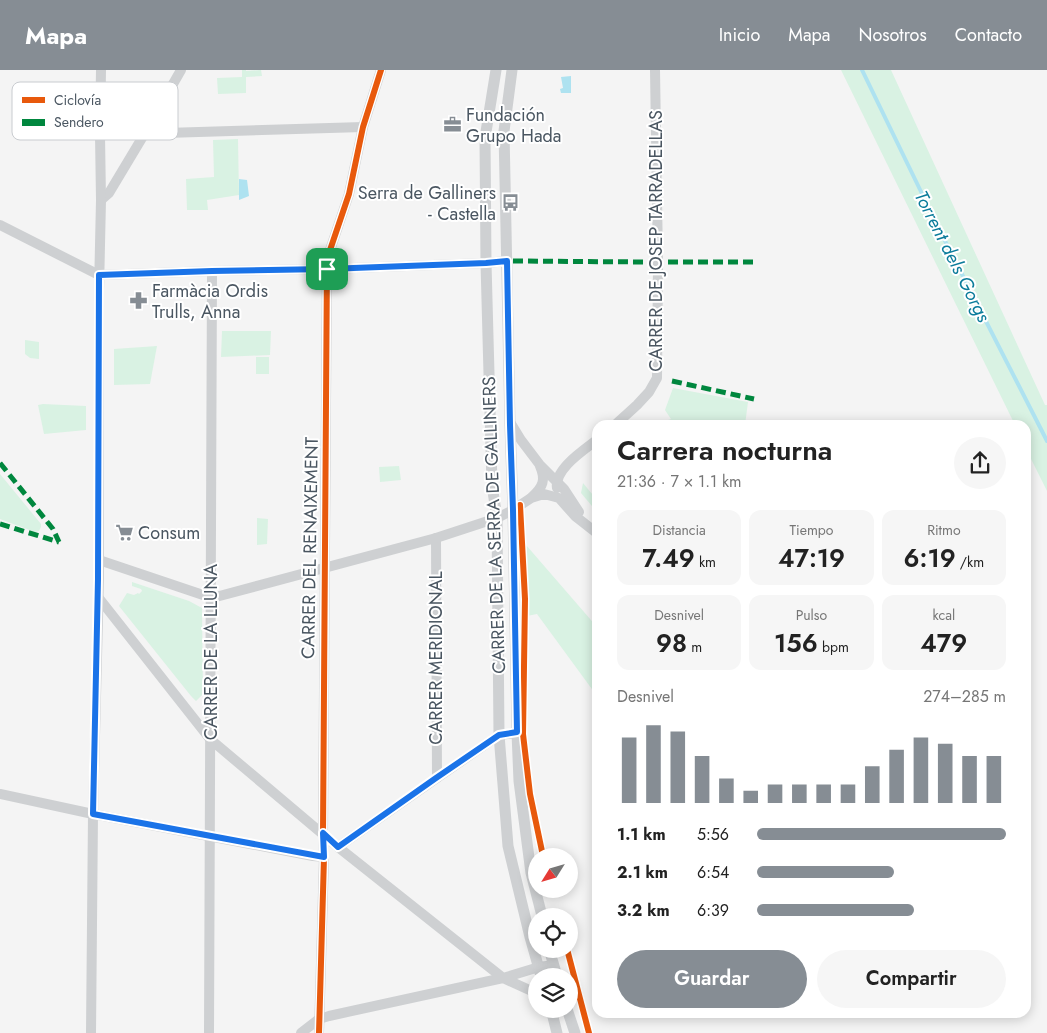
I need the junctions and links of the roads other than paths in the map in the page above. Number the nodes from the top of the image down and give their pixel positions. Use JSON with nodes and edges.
{"nodes":[{"id":1,"x":182,"y":70,"type":"edge"},
{"id":2,"x":381,"y":70,"type":"edge"},
{"id":3,"x":496,"y":70,"type":"edge"},
{"id":4,"x":512,"y":70,"type":"edge"},
{"id":5,"x":655,"y":70,"type":"edge"},
{"id":6,"x":175,"y":82,"type":"edge"},
{"id":7,"x":493,"y":88,"type":"junction"},
{"id":8,"x":510,"y":90,"type":"junction"},
{"id":9,"x":363,"y":128,"type":"junction"},
{"id":10,"x":178,"y":134,"type":"edge"},
{"id":11,"x":100,"y":140,"type":"edge"},
{"id":12,"x":141,"y":140,"type":"edge"},
{"id":13,"x":101,"y":200,"type":"junction"},
{"id":14,"x":0,"y":225,"type":"edge"},
{"id":15,"x":507,"y":261,"type":"junction"},
{"id":16,"x":486,"y":263,"type":"junction"},
{"id":17,"x":327,"y":269,"type":"junction"},
{"id":18,"x":212,"y":271,"type":"junction"},
{"id":19,"x":99,"y":275,"type":"junction"},
{"id":20,"x":620,"y":420,"type":"edge"},
{"id":21,"x":510,"y":422,"type":"junction"},
{"id":22,"x":592,"y":444,"type":"edge"},
{"id":23,"x":540,"y":465,"type":"junction"},
{"id":24,"x":565,"y":467,"type":"junction"},
{"id":25,"x":556,"y":482,"type":"junction"},
{"id":26,"x":531,"y":498,"type":"junction"},
{"id":27,"x":559,"y":498,"type":"junction"},
{"id":28,"x":513,"y":510,"type":"junction"},
{"id":29,"x":496,"y":518,"type":"junction"},
{"id":30,"x":592,"y":527,"type":"edge"},
{"id":31,"x":592,"y":529,"type":"edge"},
{"id":32,"x":436,"y":538,"type":"junction"},
{"id":33,"x":99,"y":560,"type":"junction"},
{"id":34,"x":324,"y":567,"type":"junction"},
{"id":35,"x":98,"y":597,"type":"junction"},
{"id":36,"x":212,"y":598,"type":"junction"},
{"id":37,"x":517,"y":732,"type":"junction"},
{"id":38,"x":499,"y":735,"type":"junction"},
{"id":39,"x":210,"y":739,"type":"junction"},
{"id":40,"x":436,"y":778,"type":"junction"},
{"id":41,"x":0,"y":794,"type":"edge"},
{"id":42,"x":93,"y":814,"type":"junction"},
{"id":43,"x":323,"y":833,"type":"junction"},
{"id":44,"x":210,"y":836,"type":"junction"},
{"id":45,"x":338,"y":847,"type":"junction"},
{"id":46,"x":324,"y":857,"type":"junction"},
{"id":47,"x":540,"y":908,"type":"edge"},
{"id":48,"x":539,"y":968,"type":"edge"},
{"id":49,"x":528,"y":974,"type":"edge"},
{"id":50,"x":503,"y":978,"type":"junction"},
{"id":51,"x":528,"y":989,"type":"edge"},
{"id":52,"x":570,"y":1018,"type":"edge"},
{"id":53,"x":319,"y":1019,"type":"junction"},
{"id":54,"x":91,"y":1033,"type":"edge"},
{"id":55,"x":209,"y":1033,"type":"edge"},
{"id":56,"x":301,"y":1033,"type":"edge"},
{"id":57,"x":319,"y":1033,"type":"edge"},
{"id":58,"x":575,"y":1033,"type":"edge"}],
"edges":[{"from":1,"to":6,"type":"street"},
{"from":2,"to":9,"type":"street","name":"CARRER DEL RENAIXEMENT"},
{"from":3,"to":7,"type":"street","name":"CARRER DE LA SERRA DE GALLINERS"},
{"from":4,"to":8,"type":"street","name":"CARRER DE LA SERRA DE GALLINERS"},
{"from":5,"to":20,"type":"street","name":"CARRER DE JOSEP TARRADELLAS"},
{"from":7,"to":8,"type":"street"},
{"from":7,"to":16,"type":"street","name":"CARRER DE LA SERRA DE GALLINERS"},
{"from":8,"to":15,"type":"street","name":"CARRER DE LA SERRA DE GALLINERS"},
{"from":9,"to":10,"type":"street"},
{"from":9,"to":17,"type":"street","name":"CARRER DEL RENAIXEMENT"},
{"from":11,"to":13,"type":"street"},
{"from":12,"to":13,"type":"street"},
{"from":13,"to":19,"type":"street"},
{"from":14,"to":19,"type":"street"},
{"from":15,"to":16,"type":"street"},
{"from":15,"to":21,"type":"street","name":"CARRER DE LA SERRA DE GALLINERS"},
{"from":16,"to":17,"type":"street"},
{"from":16,"to":29,"type":"street","name":"CARRER DE LA SERRA DE GALLINERS"},
{"from":17,"to":18,"type":"street"},
{"from":17,"to":34,"type":"street","name":"CARRER DEL RENAIXEMENT"},
{"from":18,"to":19,"type":"street"},
{"from":18,"to":36,"type":"street","name":"CARRER DE LA LLUNA"},
{"from":19,"to":33,"type":"street"},
{"from":21,"to":23,"type":"street"},
{"from":21,"to":28,"type":"street","name":"CARRER DE LA SERRA DE GALLINERS"},
{"from":22,"to":24,"type":"street"},
{"from":23,"to":24,"type":"street"},
{"from":23,"to":25,"type":"street"},
{"from":23,"to":26,"type":"street"},
{"from":24,"to":25,"type":"street"},
{"from":25,"to":27,"type":"street"},
{"from":25,"to":30,"type":"street"},
{"from":26,"to":27,"type":"street"},
{"from":26,"to":28,"type":"street"},
{"from":27,"to":31,"type":"street"},
{"from":28,"to":29,"type":"street"},
{"from":28,"to":37,"type":"street","name":"CARRER DE LA SERRA DE GALLINERS"},
{"from":29,"to":32,"type":"street"},
{"from":29,"to":38,"type":"street","name":"CARRER DE LA SERRA DE GALLINERS"},
{"from":32,"to":34,"type":"street"},
{"from":32,"to":40,"type":"street","name":"CARRER MERIDIONAL"},
{"from":33,"to":35,"type":"street"},
{"from":33,"to":36,"type":"street"},
{"from":34,"to":36,"type":"street"},
{"from":34,"to":43,"type":"street","name":"CARRER DEL RENAIXEMENT"},
{"from":35,"to":39,"type":"street"},
{"from":35,"to":42,"type":"street"},
{"from":36,"to":39,"type":"street","name":"CARRER DE LA LLUNA"},
{"from":37,"to":38,"type":"street"},
{"from":37,"to":47,"type":"street","name":"CARRER DE LA SERRA DE GALLINERS"},
{"from":38,"to":40,"type":"street"},
{"from":38,"to":48,"type":"street","name":"CARRER DE LA SERRA DE GALLINERS"},
{"from":39,"to":43,"type":"street"},
{"from":39,"to":44,"type":"street","name":"CARRER DE LA LLUNA"},
{"from":40,"to":45,"type":"street"},
{"from":41,"to":42,"type":"street"},
{"from":42,"to":44,"type":"street"},
{"from":42,"to":54,"type":"street"},
{"from":43,"to":45,"type":"street"},
{"from":43,"to":46,"type":"street","name":"CARRER DEL RENAIXEMENT"},
{"from":44,"to":46,"type":"street"},
{"from":44,"to":55,"type":"street","name":"CARRER DE LA LLUNA"},
{"from":45,"to":50,"type":"street"},
{"from":46,"to":53,"type":"street","name":"CARRER DEL RENAIXEMENT"},
{"from":49,"to":50,"type":"street"},
{"from":50,"to":51,"type":"street"},
{"from":50,"to":53,"type":"street"},
{"from":52,"to":58,"type":"street"},
{"from":53,"to":56,"type":"street"},
{"from":53,"to":57,"type":"street","name":"CARRER DEL RENAIXEMENT"}]}
